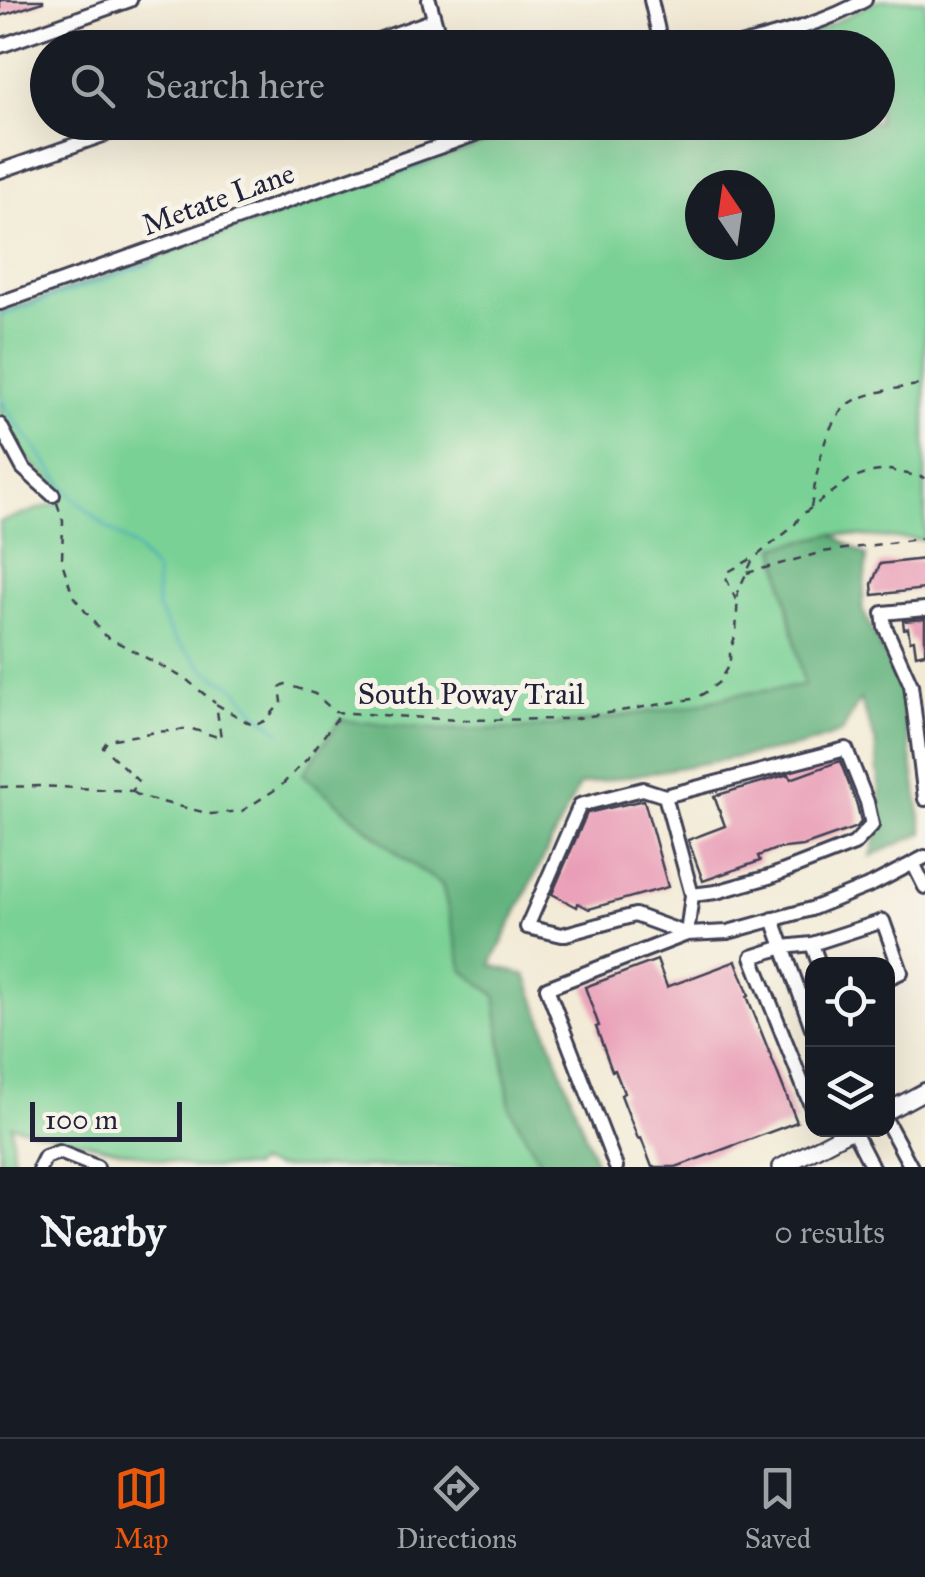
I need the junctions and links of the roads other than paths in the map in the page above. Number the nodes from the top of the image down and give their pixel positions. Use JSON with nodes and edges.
{"nodes":[{"id":1,"x":130,"y":0,"type":"edge"},
{"id":2,"x":430,"y":0,"type":"edge"},
{"id":3,"x":651,"y":0,"type":"edge"},
{"id":4,"x":865,"y":0,"type":"edge"},
{"id":5,"x":434,"y":20,"type":"junction"},
{"id":6,"x":45,"y":30,"type":"edge"},
{"id":7,"x":406,"y":30,"type":"edge"},
{"id":8,"x":437,"y":30,"type":"edge"},
{"id":9,"x":658,"y":30,"type":"edge"},
{"id":10,"x":794,"y":30,"type":"edge"},
{"id":11,"x":30,"y":35,"type":"edge"},
{"id":12,"x":0,"y":46,"type":"edge"},
{"id":13,"x":89,"y":140,"type":"edge"},
{"id":14,"x":442,"y":140,"type":"edge"},
{"id":15,"x":0,"y":171,"type":"edge"},
{"id":16,"x":0,"y":303,"type":"edge"},
{"id":17,"x":0,"y":425,"type":"edge"},
{"id":18,"x":6,"y":448,"type":"edge"},
{"id":19,"x":53,"y":495,"type":"road end"},
{"id":20,"x":925,"y":609,"type":"edge"},
{"id":21,"x":921,"y":737,"type":"edge"},
{"id":22,"x":666,"y":796,"type":"junction"},
{"id":23,"x":925,"y":799,"type":"edge"},
{"id":24,"x":919,"y":860,"type":"edge"},
{"id":25,"x":925,"y":888,"type":"edge"},
{"id":26,"x":692,"y":895,"type":"junction"},
{"id":27,"x":773,"y":919,"type":"junction"},
{"id":28,"x":687,"y":934,"type":"junction"},
{"id":29,"x":812,"y":944,"type":"junction"},
{"id":30,"x":783,"y":947,"type":"junction"},
{"id":31,"x":817,"y":957,"type":"edge"},
{"id":32,"x":895,"y":975,"type":"edge"},
{"id":33,"x":805,"y":1008,"type":"edge"},
{"id":34,"x":805,"y":1090,"type":"edge"},
{"id":35,"x":925,"y":1091,"type":"edge"},
{"id":36,"x":895,"y":1107,"type":"edge"},
{"id":37,"x":823,"y":1137,"type":"edge"},
{"id":38,"x":855,"y":1137,"type":"edge"},
{"id":39,"x":895,"y":1137,"type":"edge"},
{"id":40,"x":867,"y":1165,"type":"edge"},
{"id":41,"x":40,"y":1167,"type":"edge"},
{"id":42,"x":97,"y":1167,"type":"edge"},
{"id":43,"x":616,"y":1167,"type":"edge"},
{"id":44,"x":781,"y":1167,"type":"edge"},
{"id":45,"x":911,"y":1167,"type":"edge"}],
"edges":[{"from":1,"to":6,"type":"street"},
{"from":2,"to":5,"type":"street"},
{"from":3,"to":9,"type":"street"},
{"from":4,"to":10,"type":"street"},
{"from":5,"to":7,"type":"street"},
{"from":5,"to":8,"type":"street"},
{"from":11,"to":12,"type":"street"},
{"from":13,"to":15,"type":"street"},
{"from":14,"to":16,"type":"street","name":"Metate Lane"},
{"from":17,"to":18,"type":"street"},
{"from":18,"to":19,"type":"street"},
{"from":20,"to":21,"type":"street"},
{"from":21,"to":23,"type":"street"},
{"from":22,"to":26,"type":"street"},
{"from":22,"to":26,"type":"street"},
{"from":22,"to":28,"type":"street"},
{"from":24,"to":25,"type":"street"},
{"from":24,"to":27,"type":"street"},
{"from":26,"to":28,"type":"street"},
{"from":27,"to":28,"type":"street"},
{"from":27,"to":30,"type":"street"},
{"from":28,"to":43,"type":"street"},
{"from":29,"to":30,"type":"street"},
{"from":29,"to":31,"type":"street"},
{"from":29,"to":32,"type":"street"},
{"from":30,"to":33,"type":"street"},
{"from":30,"to":34,"type":"street"},
{"from":35,"to":36,"type":"main road"},
{"from":37,"to":44,"type":"main road"},
{"from":38,"to":40,"type":"street"},
{"from":39,"to":45,"type":"street"},
{"from":41,"to":42,"type":"street"}]}
